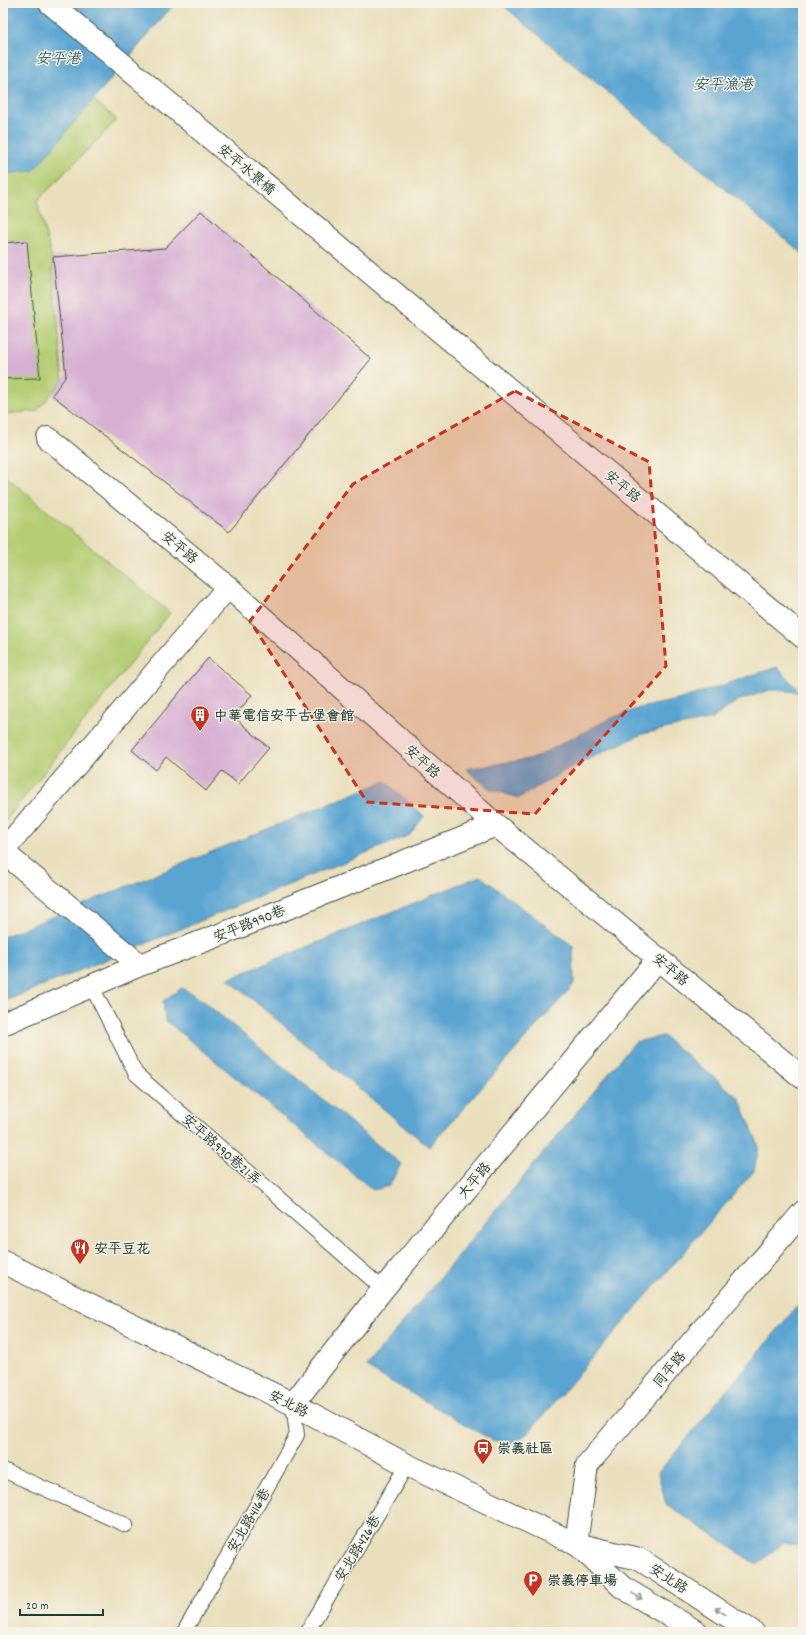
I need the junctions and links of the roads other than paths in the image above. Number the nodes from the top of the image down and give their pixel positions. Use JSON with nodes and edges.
{"nodes":[{"id":1,"x":50,"y":3,"type":"edge"},
{"id":2,"x":443,"y":336,"type":"joint"},
{"id":3,"x":48,"y":438,"type":"dead end"},
{"id":4,"x":228,"y":587,"type":"junction"},
{"id":5,"x":803,"y":637,"type":"edge"},
{"id":6,"x":496,"y":825,"type":"junction"},
{"id":7,"x":3,"y":852,"type":"edge"},
{"id":8,"x":659,"y":958,"type":"junction"},
{"id":9,"x":140,"y":965,"type":"junction"},
{"id":10,"x":92,"y":987,"type":"junction"},
{"id":11,"x":3,"y":1024,"type":"edge"},
{"id":12,"x":803,"y":1078,"type":"edge"},
{"id":13,"x":803,"y":1212,"type":"edge"},
{"id":14,"x":3,"y":1262,"type":"edge"},
{"id":15,"x":382,"y":1289,"type":"junction"},
{"id":16,"x":293,"y":1404,"type":"junction"},
{"id":17,"x":407,"y":1465,"type":"junction"},
{"id":18,"x":3,"y":1470,"type":"edge"},
{"id":19,"x":126,"y":1525,"type":"dead end"},
{"id":20,"x":576,"y":1544,"type":"junction"},
{"id":21,"x":184,"y":1632,"type":"edge"},
{"id":22,"x":307,"y":1632,"type":"edge"},
{"id":23,"x":696,"y":1632,"type":"edge"},
{"id":24,"x":753,"y":1632,"type":"edge"}],
"edges":[{"from":1,"to":2,"type":"street","name":"安平水景橋"},
{"from":2,"to":5,"type":"street","name":"安平路"},
{"from":3,"to":4,"type":"street","name":"安平路"},
{"from":4,"to":6,"type":"street","name":"安平路"},
{"from":4,"to":7,"type":"street"},
{"from":6,"to":8,"type":"street","name":"安平路"},
{"from":6,"to":9,"type":"street","name":"安平路990巷"},
{"from":7,"to":9,"type":"street"},
{"from":8,"to":12,"type":"street","name":"安平路"},
{"from":8,"to":15,"type":"street","name":"大平路"},
{"from":9,"to":10,"type":"street","name":"安平路990巷"},
{"from":10,"to":11,"type":"street","name":"安平路990巷"},
{"from":10,"to":15,"type":"lane","name":"安平路990巷21弄"},
{"from":13,"to":20,"type":"street","name":"同平路"},
{"from":14,"to":16,"type":"street","name":"安北路"},
{"from":15,"to":16,"type":"street","name":"大平路"},
{"from":16,"to":17,"type":"street","name":"安北路"},
{"from":16,"to":21,"type":"lane","name":"安北路416巷"},
{"from":17,"to":20,"type":"street","name":"安北路"},
{"from":17,"to":22,"type":"lane","name":"安北路426巷"},
{"from":18,"to":19,"type":"lane"},
{"from":20,"to":23,"type":"street","name":"安北路","one_way":true},
{"from":24,"to":20,"type":"street","name":"安北路","one_way":true}]}
